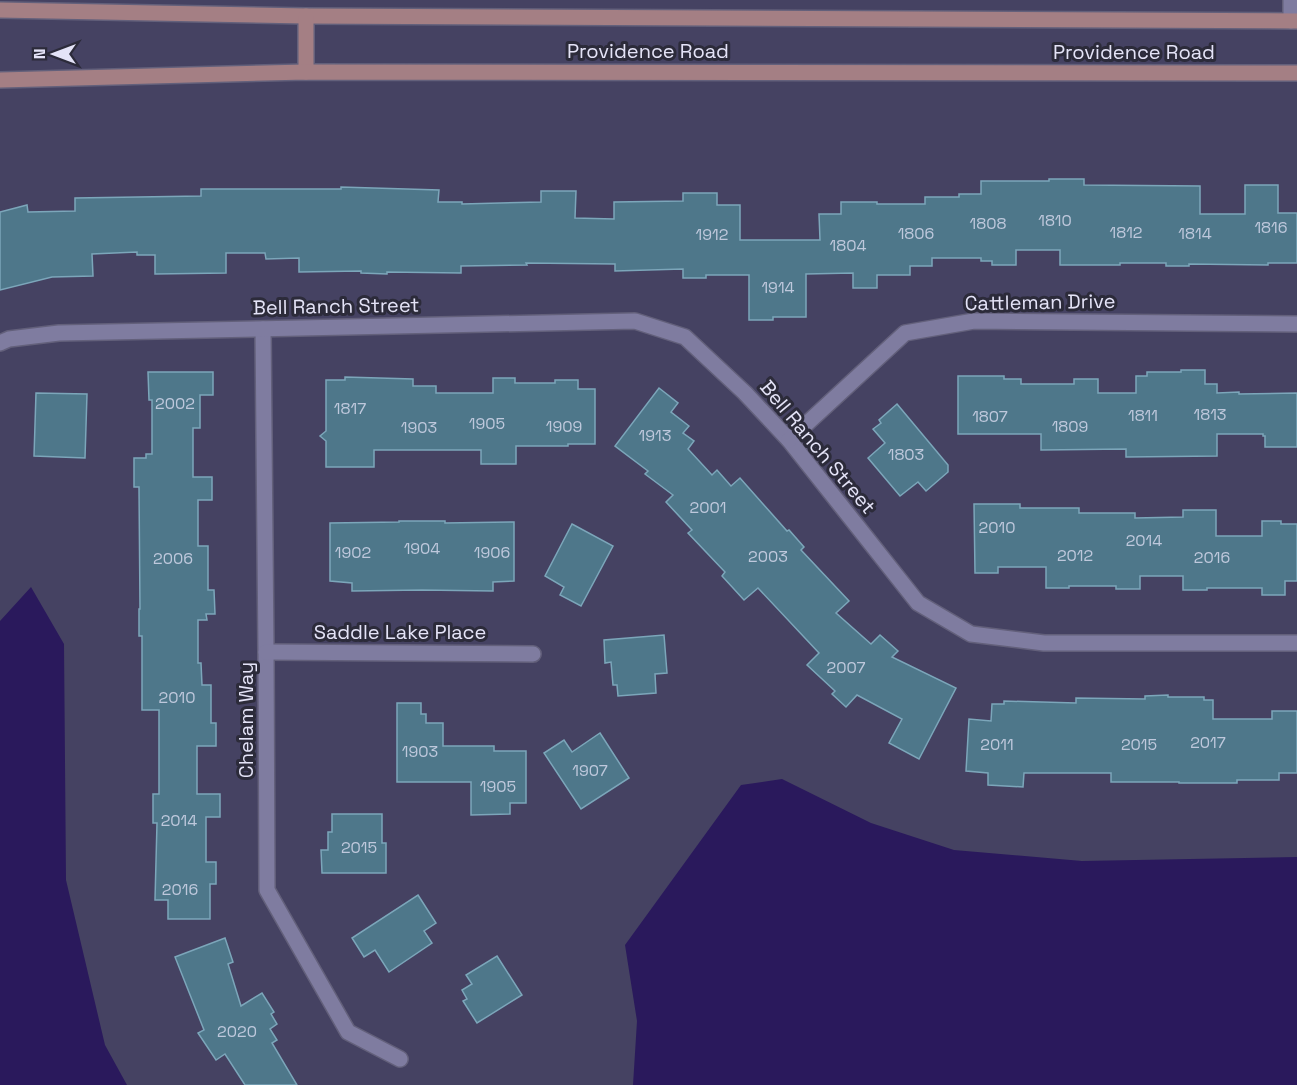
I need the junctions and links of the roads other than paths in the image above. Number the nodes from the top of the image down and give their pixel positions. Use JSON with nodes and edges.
{"nodes":[{"id":1,"x":1291,"y":0,"type":"edge"},
{"id":2,"x":0,"y":10,"type":"edge"},
{"id":3,"x":306,"y":16,"type":"junction"},
{"id":4,"x":1294,"y":21,"type":"edge"},
{"id":5,"x":306,"y":72,"type":"junction"},
{"id":6,"x":1297,"y":73,"type":"edge"},
{"id":7,"x":0,"y":80,"type":"edge"},
{"id":8,"x":1297,"y":324,"type":"edge"},
{"id":9,"x":263,"y":329,"type":"junction"},
{"id":10,"x":0,"y":343,"type":"edge"},
{"id":11,"x":789,"y":440,"type":"junction"},
{"id":12,"x":1297,"y":643,"type":"edge"},
{"id":13,"x":266,"y":652,"type":"junction"},
{"id":14,"x":533,"y":654,"type":"dead end"},
{"id":15,"x":400,"y":1059,"type":"dead end"}],
"edges":[{"from":1,"to":4,"type":"street"},
{"from":2,"to":3,"type":"main road","name":"Providence Road"},
{"from":3,"to":4,"type":"main road","name":"Providence Road"},
{"from":3,"to":5,"type":"main road"},
{"from":5,"to":6,"type":"main road","name":"Providence Road"},
{"from":5,"to":7,"type":"main road","name":"Providence Road"},
{"from":8,"to":11,"type":"street","name":"Cattleman Drive"},
{"from":9,"to":10,"type":"street","name":"Bell Ranch Street"},
{"from":9,"to":11,"type":"street","name":"Bell Ranch Street"},
{"from":9,"to":13,"type":"street","name":"Chelam Way"},
{"from":11,"to":12,"type":"street","name":"Bell Ranch Street"},
{"from":13,"to":14,"type":"street","name":"Saddle Lake Place"},
{"from":13,"to":15,"type":"street","name":"Chelam Way"}]}
